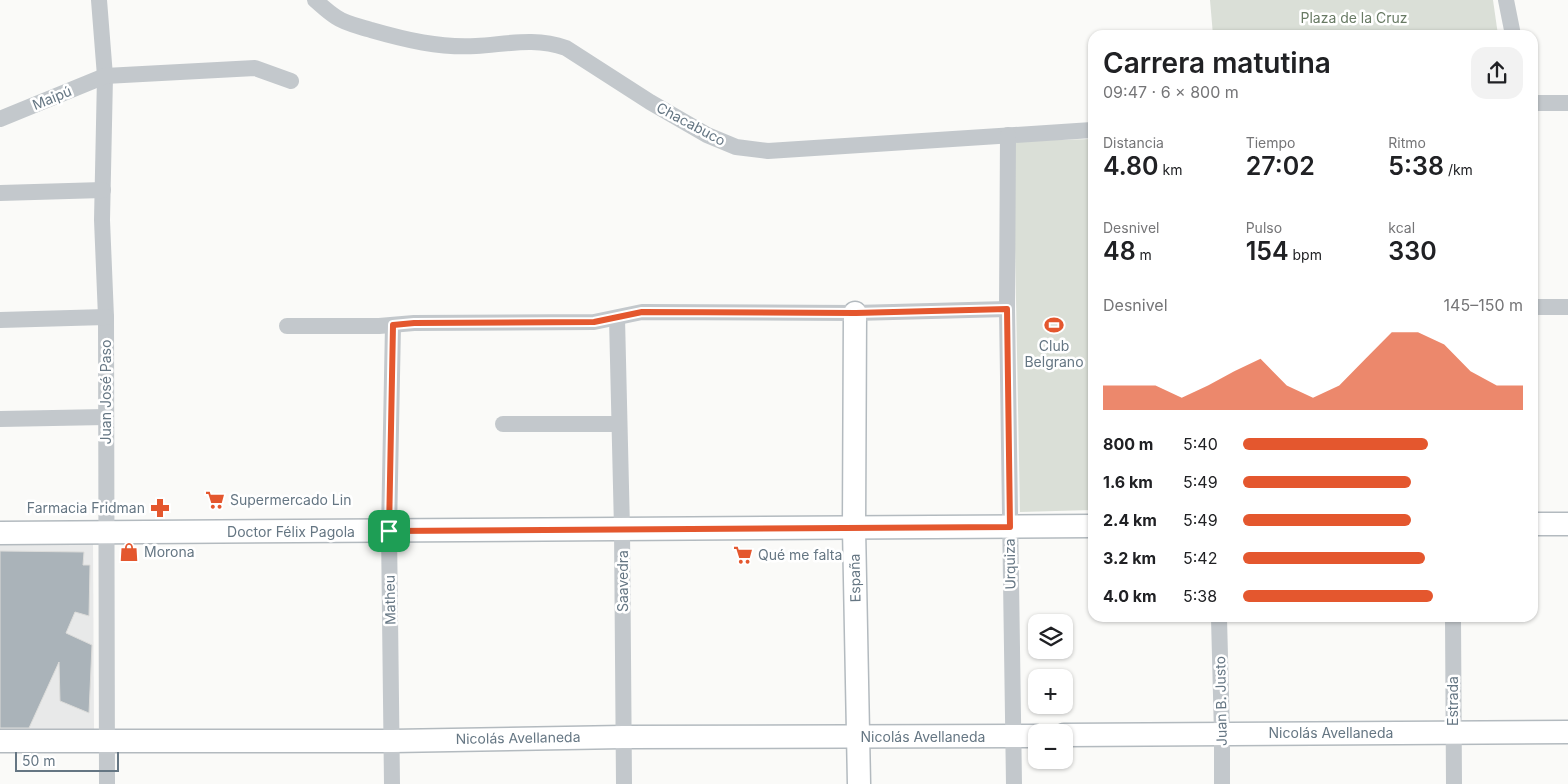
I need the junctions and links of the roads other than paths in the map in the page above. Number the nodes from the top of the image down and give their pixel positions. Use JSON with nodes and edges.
{"nodes":[{"id":1,"x":99,"y":0,"type":"edge"},
{"id":2,"x":315,"y":0,"type":"edge"},
{"id":3,"x":1506,"y":0,"type":"edge"},
{"id":4,"x":1512,"y":30,"type":"edge"},
{"id":5,"x":105,"y":76,"type":"junction"},
{"id":6,"x":290,"y":81,"type":"dead end"},
{"id":7,"x":1568,"y":103,"type":"edge"},
{"id":8,"x":1538,"y":104,"type":"edge"},
{"id":9,"x":0,"y":119,"type":"edge"},
{"id":10,"x":1088,"y":130,"type":"edge"},
{"id":11,"x":1008,"y":135,"type":"junction"},
{"id":12,"x":102,"y":190,"type":"junction"},
{"id":13,"x":0,"y":193,"type":"edge"},
{"id":14,"x":1568,"y":307,"type":"edge"},
{"id":15,"x":1538,"y":308,"type":"edge"},
{"id":16,"x":1007,"y":309,"type":"junction"},
{"id":17,"x":856,"y":313,"type":"junction"},
{"id":18,"x":106,"y":317,"type":"junction"},
{"id":19,"x":617,"y":318,"type":"junction"},
{"id":20,"x":0,"y":320,"type":"edge"},
{"id":21,"x":393,"y":325,"type":"junction"},
{"id":22,"x":287,"y":326,"type":"dead end"},
{"id":23,"x":106,"y":417,"type":"junction"},
{"id":24,"x":0,"y":419,"type":"edge"},
{"id":25,"x":503,"y":424,"type":"dead end"},
{"id":26,"x":619,"y":424,"type":"junction"},
{"id":27,"x":1538,"y":524,"type":"edge"},
{"id":28,"x":1568,"y":524,"type":"edge"},
{"id":29,"x":1088,"y":526,"type":"edge"},
{"id":30,"x":1010,"y":527,"type":"junction"},
{"id":31,"x":854,"y":528,"type":"junction"},
{"id":32,"x":622,"y":529,"type":"junction"},
{"id":33,"x":389,"y":531,"type":"junction"},
{"id":34,"x":108,"y":533,"type":"junction"},
{"id":35,"x":0,"y":534,"type":"edge"},
{"id":36,"x":1219,"y":622,"type":"edge"},
{"id":37,"x":1453,"y":622,"type":"edge"},
{"id":38,"x":1454,"y":732,"type":"junction"},
{"id":39,"x":1568,"y":732,"type":"edge"},
{"id":40,"x":1222,"y":734,"type":"junction"},
{"id":41,"x":623,"y":736,"type":"junction"},
{"id":42,"x":1014,"y":736,"type":"junction"},
{"id":43,"x":1028,"y":736,"type":"edge"},
{"id":44,"x":1073,"y":736,"type":"edge"},
{"id":45,"x":859,"y":737,"type":"junction"},
{"id":46,"x":0,"y":741,"type":"edge"},
{"id":47,"x":107,"y":741,"type":"junction"},
{"id":48,"x":392,"y":741,"type":"junction"},
{"id":49,"x":107,"y":784,"type":"edge"},
{"id":50,"x":392,"y":784,"type":"edge"},
{"id":51,"x":624,"y":784,"type":"edge"},
{"id":52,"x":859,"y":784,"type":"edge"},
{"id":53,"x":1014,"y":784,"type":"edge"},
{"id":54,"x":1222,"y":784,"type":"edge"},
{"id":55,"x":1454,"y":784,"type":"edge"}],
"edges":[{"from":1,"to":5,"type":"street","name":"Juan José Paso"},
{"from":2,"to":11,"type":"street","name":"Chacabuco"},
{"from":3,"to":4,"type":"street"},
{"from":5,"to":6,"type":"street","name":"Maipú"},
{"from":5,"to":9,"type":"street","name":"Maipú"},
{"from":5,"to":12,"type":"street","name":"Juan José Paso"},
{"from":7,"to":8,"type":"street"},
{"from":10,"to":11,"type":"street","name":"Chacabuco"},
{"from":11,"to":16,"type":"street","name":"Urquiza"},
{"from":12,"to":13,"type":"street"},
{"from":12,"to":18,"type":"street","name":"Juan José Paso"},
{"from":14,"to":15,"type":"street"},
{"from":16,"to":17,"type":"street"},
{"from":16,"to":30,"type":"street","name":"Urquiza"},
{"from":17,"to":19,"type":"street"},
{"from":17,"to":31,"type":"street","name":"España"},
{"from":18,"to":20,"type":"street"},
{"from":18,"to":23,"type":"street","name":"Juan José Paso"},
{"from":19,"to":21,"type":"street"},
{"from":19,"to":26,"type":"street","name":"Saavedra"},
{"from":21,"to":22,"type":"street"},
{"from":21,"to":33,"type":"street","name":"Matheu"},
{"from":23,"to":24,"type":"street"},
{"from":23,"to":34,"type":"street","name":"Juan José Paso"},
{"from":25,"to":26,"type":"street"},
{"from":26,"to":32,"type":"street","name":"Saavedra"},
{"from":27,"to":28,"type":"street"},
{"from":29,"to":30,"type":"street","name":"Doctor Félix Pagola"},
{"from":30,"to":31,"type":"street","name":"Doctor Félix Pagola"},
{"from":30,"to":42,"type":"street","name":"Urquiza"},
{"from":31,"to":32,"type":"street","name":"Doctor Félix Pagola"},
{"from":31,"to":45,"type":"street","name":"España"},
{"from":32,"to":33,"type":"street","name":"Doctor Félix Pagola"},
{"from":32,"to":41,"type":"street","name":"Saavedra"},
{"from":33,"to":34,"type":"street","name":"Doctor Félix Pagola"},
{"from":33,"to":48,"type":"street","name":"Matheu"},
{"from":34,"to":35,"type":"street","name":"Doctor Félix Pagola"},
{"from":34,"to":47,"type":"street","name":"Juan José Paso"},
{"from":36,"to":40,"type":"street","name":"Juan B. Justo"},
{"from":37,"to":38,"type":"street","name":"Estrada"},
{"from":38,"to":39,"type":"street","name":"Nicolás Avellaneda"},
{"from":38,"to":40,"type":"street","name":"Nicolás Avellaneda"},
{"from":38,"to":55,"type":"street","name":"Estrada"},
{"from":40,"to":44,"type":"street","name":"Nicolás Avellaneda"},
{"from":40,"to":54,"type":"street","name":"Juan B. Justo"},
{"from":41,"to":45,"type":"street","name":"Nicolás Avellaneda"},
{"from":41,"to":48,"type":"street","name":"Nicolás Avellaneda"},
{"from":41,"to":51,"type":"street","name":"Saavedra"},
{"from":42,"to":43,"type":"street","name":"Nicolás Avellaneda"},
{"from":42,"to":45,"type":"street","name":"Nicolás Avellaneda"},
{"from":42,"to":53,"type":"street","name":"Urquiza"},
{"from":45,"to":52,"type":"street","name":"España"},
{"from":46,"to":47,"type":"street","name":"Nicolás Avellaneda"},
{"from":47,"to":48,"type":"street","name":"Nicolás Avellaneda"},
{"from":47,"to":49,"type":"street","name":"Juan José Paso"},
{"from":48,"to":50,"type":"street","name":"Matheu"}]}
